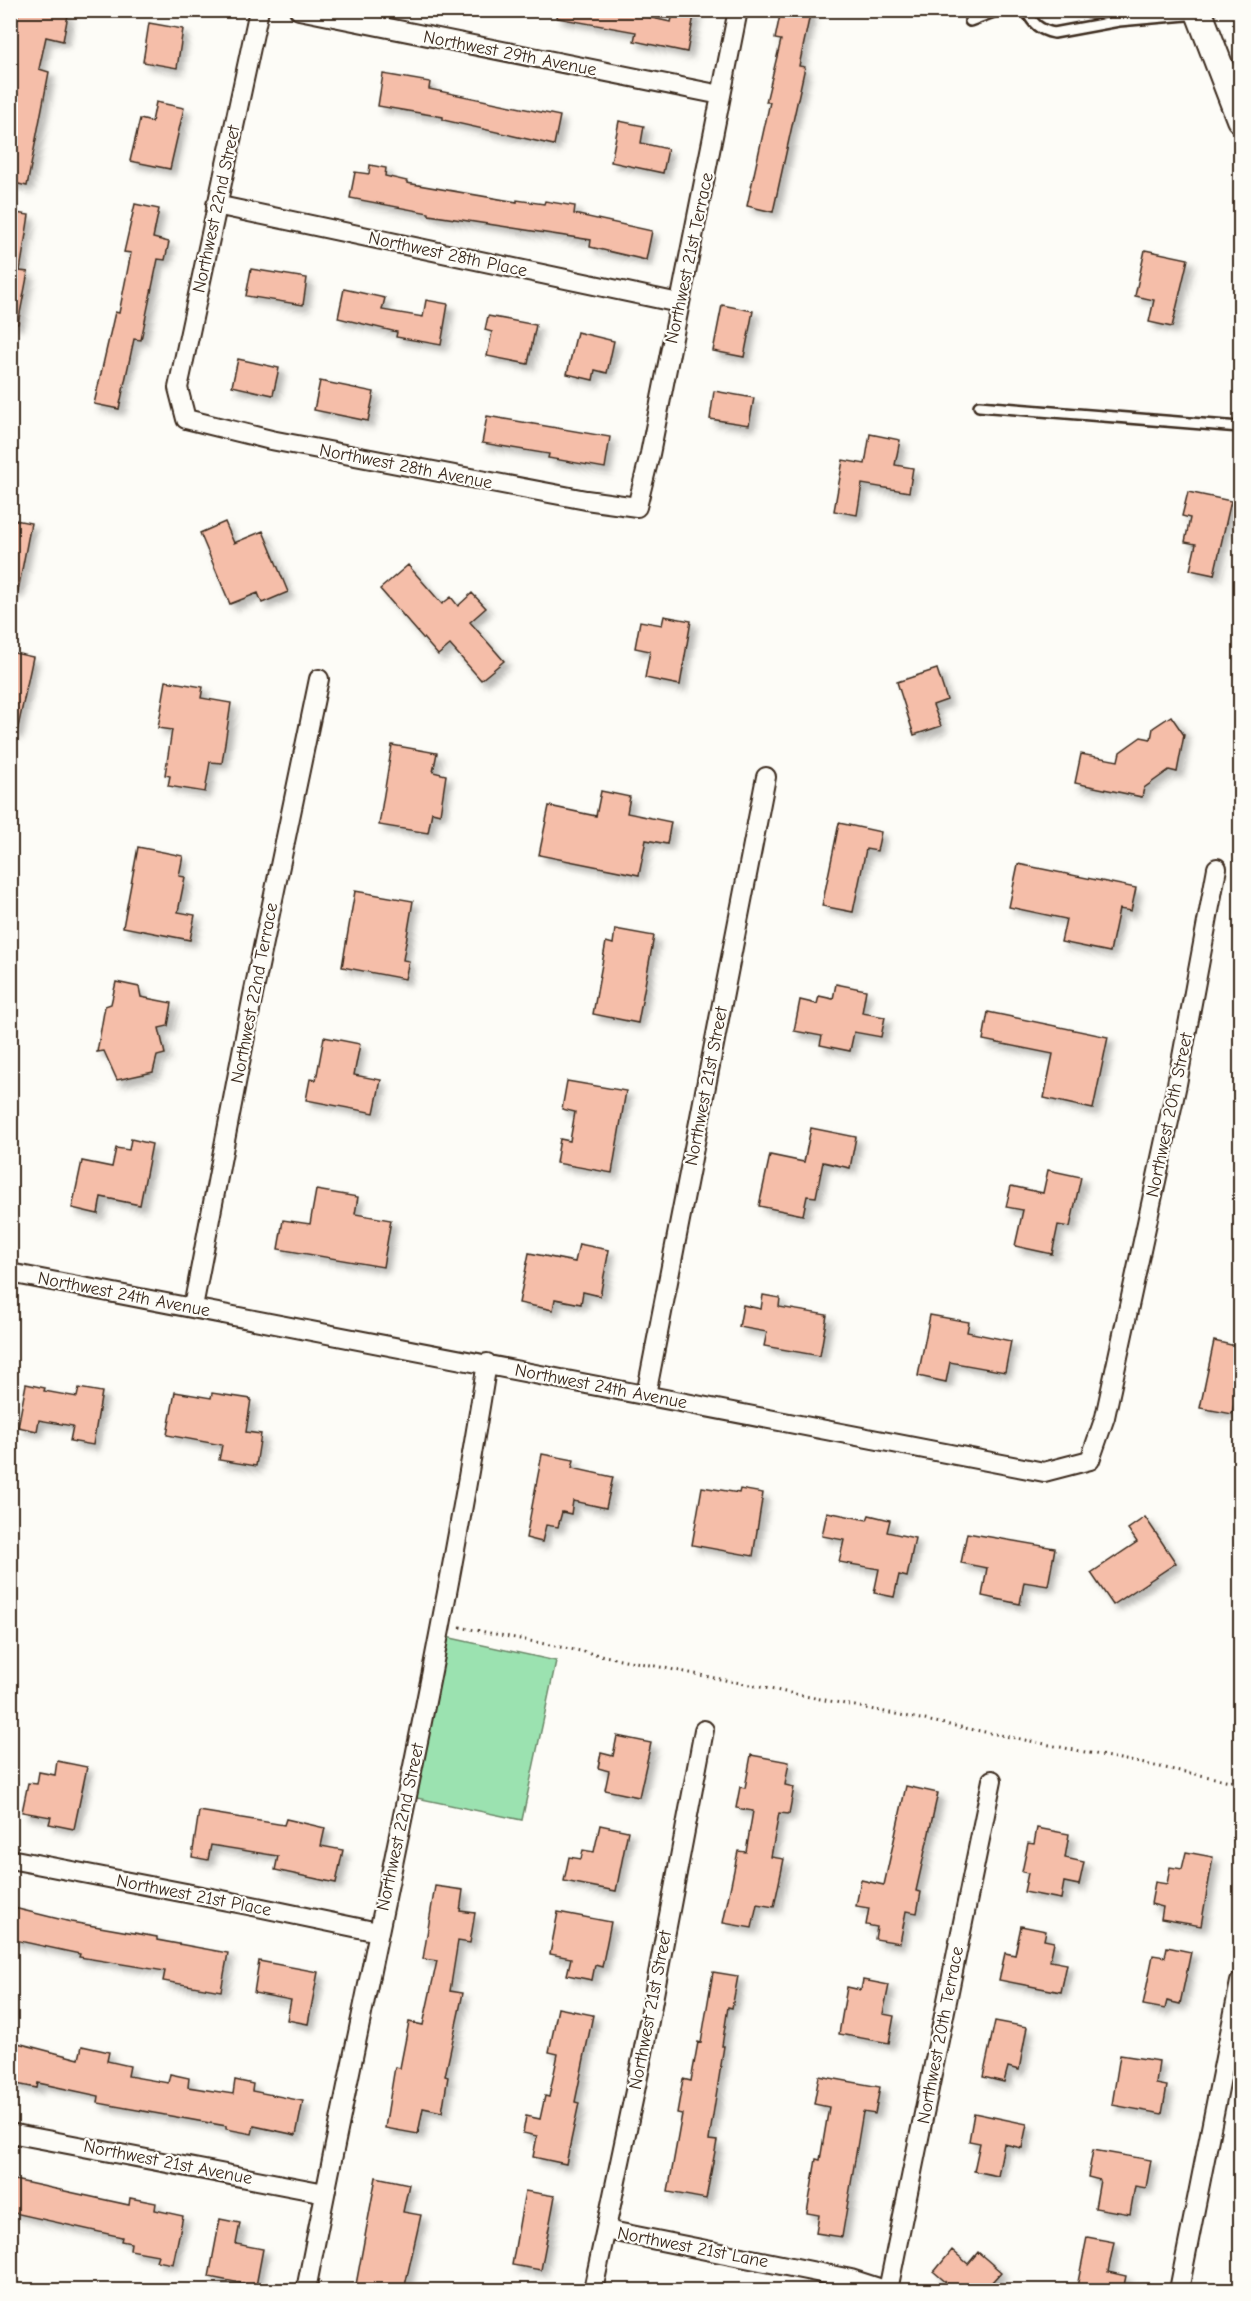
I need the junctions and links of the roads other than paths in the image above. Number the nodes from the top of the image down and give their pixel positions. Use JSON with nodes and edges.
{"nodes":[{"id":1,"x":260,"y":10,"type":"edge"},
{"id":2,"x":299,"y":10,"type":"edge"},
{"id":3,"x":738,"y":10,"type":"edge"},
{"id":4,"x":999,"y":10,"type":"edge"},
{"id":5,"x":1026,"y":10,"type":"edge"},
{"id":6,"x":1203,"y":12,"type":"edge"},
{"id":7,"x":970,"y":21,"type":"dead end"},
{"id":8,"x":721,"y":95,"type":"junction"},
{"id":9,"x":1240,"y":119,"type":"edge"},
{"id":10,"x":216,"y":205,"type":"junction"},
{"id":11,"x":679,"y":303,"type":"junction"},
{"id":12,"x":979,"y":406,"type":"dead end"},
{"id":13,"x":183,"y":408,"type":"joint"},
{"id":14,"x":1240,"y":427,"type":"edge"},
{"id":15,"x":637,"y":505,"type":"joint"},
{"id":16,"x":319,"y":679,"type":"dead end"},
{"id":17,"x":766,"y":777,"type":"dead end"},
{"id":18,"x":1217,"y":868,"type":"dead end"},
{"id":19,"x":10,"y":1273,"type":"edge"},
{"id":20,"x":193,"y":1307,"type":"junction"},
{"id":21,"x":1117,"y":1361,"type":"joint"},
{"id":22,"x":487,"y":1363,"type":"junction"},
{"id":23,"x":646,"y":1395,"type":"junction"},
{"id":24,"x":704,"y":1730,"type":"dead end"},
{"id":25,"x":992,"y":1780,"type":"dead end"},
{"id":26,"x":10,"y":1859,"type":"edge"},
{"id":27,"x":378,"y":1932,"type":"junction"},
{"id":28,"x":1240,"y":1982,"type":"edge"},
{"id":29,"x":10,"y":2133,"type":"edge"},
{"id":30,"x":325,"y":2193,"type":"junction"},
{"id":31,"x":606,"y":2230,"type":"junction"},
{"id":32,"x":306,"y":2290,"type":"edge"},
{"id":33,"x":593,"y":2290,"type":"edge"},
{"id":34,"x":886,"y":2290,"type":"edge"},
{"id":35,"x":1179,"y":2290,"type":"edge"}],
"edges":[{"from":1,"to":10,"type":"street","name":"Northwest 22nd Street"},
{"from":2,"to":8,"type":"street","name":"Northwest 29th Avenue"},
{"from":3,"to":8,"type":"street","name":"Northwest 21st Terrace"},
{"from":4,"to":7,"type":"lane"},
{"from":5,"to":6,"type":"lane"},
{"from":6,"to":9,"type":"street"},
{"from":8,"to":11,"type":"street","name":"Northwest 21st Terrace"},
{"from":10,"to":11,"type":"street","name":"Northwest 28th Place"},
{"from":10,"to":13,"type":"street","name":"Northwest 22nd Street"},
{"from":11,"to":15,"type":"street","name":"Northwest 21st Terrace"},
{"from":12,"to":14,"type":"lane"},
{"from":13,"to":15,"type":"street","name":"Northwest 28th Avenue"},
{"from":16,"to":20,"type":"street","name":"Northwest 22nd Terrace"},
{"from":17,"to":23,"type":"street","name":"Northwest 21st Street"},
{"from":18,"to":21,"type":"street","name":"Northwest 20th Street"},
{"from":19,"to":20,"type":"street","name":"Northwest 24th Avenue"},
{"from":20,"to":22,"type":"street","name":"Northwest 24th Avenue"},
{"from":21,"to":23,"type":"street","name":"Northwest 24th Avenue"},
{"from":22,"to":23,"type":"street","name":"Northwest 24th Avenue"},
{"from":22,"to":27,"type":"street","name":"Northwest 22nd Street"},
{"from":24,"to":31,"type":"street","name":"Northwest 21st Street"},
{"from":25,"to":34,"type":"street","name":"Northwest 20th Terrace"},
{"from":26,"to":27,"type":"street","name":"Northwest 21st Place"},
{"from":27,"to":30,"type":"street","name":"Northwest 22nd Street"},
{"from":28,"to":35,"type":"street"},
{"from":29,"to":30,"type":"street","name":"Northwest 21st Avenue"},
{"from":30,"to":32,"type":"street","name":"Northwest 22nd Street"},
{"from":31,"to":33,"type":"street","name":"Northwest 21st Street"},
{"from":31,"to":34,"type":"street","name":"Northwest 21st Lane"}]}
